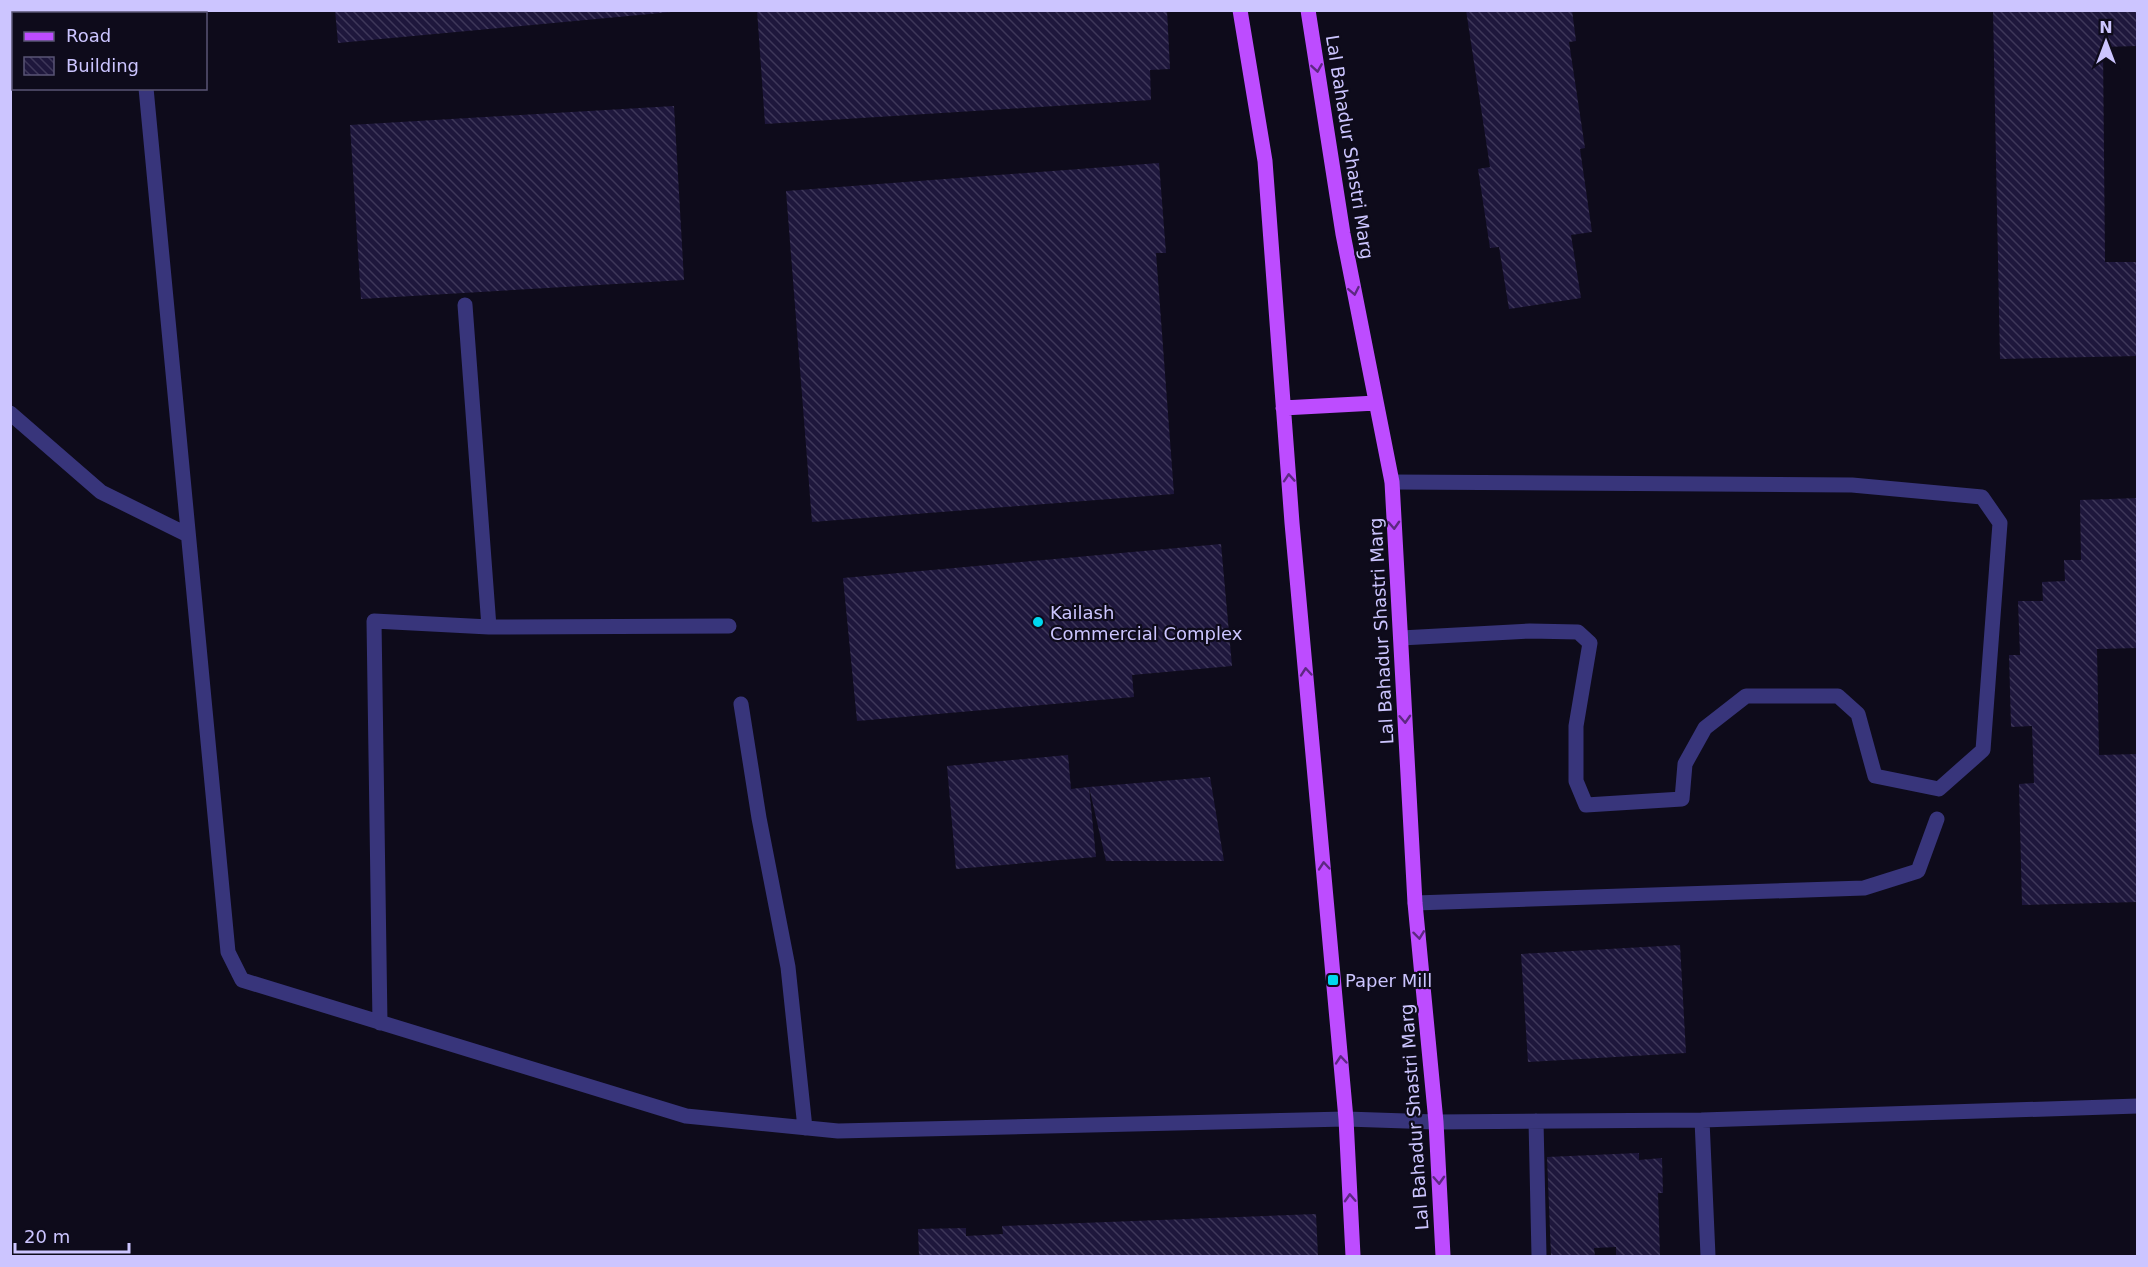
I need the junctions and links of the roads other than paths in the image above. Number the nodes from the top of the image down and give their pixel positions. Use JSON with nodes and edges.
{"nodes":[{"id":1,"x":1240,"y":10,"type":"edge"},
{"id":2,"x":1308,"y":10,"type":"edge"},
{"id":3,"x":146,"y":90,"type":"edge"},
{"id":4,"x":465,"y":305,"type":"dead end"},
{"id":5,"x":1376,"y":403,"type":"junction"},
{"id":6,"x":1283,"y":408,"type":"junction"},
{"id":7,"x":10,"y":413,"type":"edge"},
{"id":8,"x":1392,"y":482,"type":"junction"},
{"id":9,"x":188,"y":535,"type":"junction"},
{"id":10,"x":729,"y":626,"type":"dead end"},
{"id":11,"x":489,"y":627,"type":"junction"},
{"id":12,"x":1401,"y":638,"type":"junction"},
{"id":13,"x":741,"y":704,"type":"dead end"},
{"id":14,"x":1937,"y":819,"type":"dead end"},
{"id":15,"x":1415,"y":903,"type":"junction"},
{"id":16,"x":380,"y":1023,"type":"junction"},
{"id":17,"x":2138,"y":1106,"type":"edge"},
{"id":18,"x":1346,"y":1119,"type":"junction"},
{"id":19,"x":1702,"y":1120,"type":"junction"},
{"id":20,"x":1536,"y":1121,"type":"junction"},
{"id":21,"x":1436,"y":1122,"type":"junction"},
{"id":22,"x":805,"y":1128,"type":"junction"},
{"id":23,"x":1353,"y":1257,"type":"edge"},
{"id":24,"x":1443,"y":1257,"type":"edge"},
{"id":25,"x":1539,"y":1257,"type":"edge"},
{"id":26,"x":1708,"y":1257,"type":"edge"}],
"edges":[{"from":1,"to":6,"type":"main road"},
{"from":2,"to":5,"type":"main road","name":"Lal Bahadur Shastri Marg","one_way":true},
{"from":3,"to":9,"type":"street"},
{"from":4,"to":11,"type":"street"},
{"from":5,"to":6,"type":"main road"},
{"from":5,"to":8,"type":"main road","name":"Lal Bahadur Shastri Marg"},
{"from":18,"to":6,"type":"main road","one_way":true},
{"from":7,"to":9,"type":"street"},
{"from":8,"to":12,"type":"main road","name":"Lal Bahadur Shastri Marg","one_way":true},
{"from":8,"to":12,"type":"street"},
{"from":9,"to":16,"type":"street"},
{"from":10,"to":11,"type":"street"},
{"from":11,"to":16,"type":"street"},
{"from":12,"to":15,"type":"main road","name":"Lal Bahadur Shastri Marg","one_way":true},
{"from":13,"to":22,"type":"street"},
{"from":14,"to":15,"type":"street"},
{"from":15,"to":21,"type":"main road","name":"Lal Bahadur Shastri Marg","one_way":true},
{"from":16,"to":22,"type":"street"},
{"from":17,"to":19,"type":"street"},
{"from":18,"to":21,"type":"street"},
{"from":18,"to":22,"type":"street"},
{"from":23,"to":18,"type":"main road","one_way":true},
{"from":19,"to":20,"type":"street"},
{"from":19,"to":26,"type":"street"},
{"from":20,"to":21,"type":"street"},
{"from":20,"to":25,"type":"street"},
{"from":21,"to":24,"type":"main road","name":"Lal Bahadur Shastri Marg","one_way":true}]}
